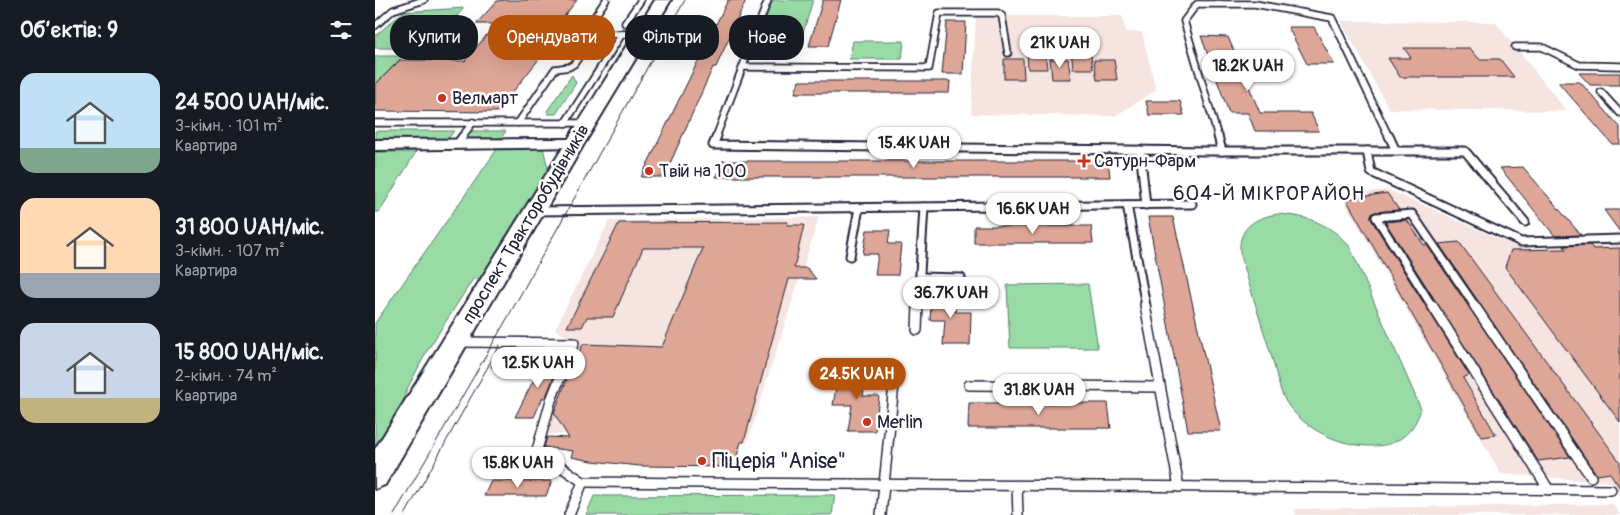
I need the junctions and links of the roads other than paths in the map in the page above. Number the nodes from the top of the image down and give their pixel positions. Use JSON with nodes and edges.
{"nodes":[{"id":1,"x":424,"y":0,"type":"edge"},
{"id":2,"x":606,"y":0,"type":"edge"},
{"id":3,"x":641,"y":0,"type":"edge"},
{"id":4,"x":663,"y":0,"type":"edge"},
{"id":5,"x":768,"y":0,"type":"edge"},
{"id":6,"x":1197,"y":2,"type":"edge"},
{"id":7,"x":1254,"y":2,"type":"edge"},
{"id":8,"x":596,"y":15,"type":"edge"},
{"id":9,"x":636,"y":15,"type":"edge"},
{"id":10,"x":647,"y":15,"type":"edge"},
{"id":11,"x":375,"y":26,"type":"edge"},
{"id":12,"x":625,"y":38,"type":"edge"},
{"id":13,"x":625,"y":42,"type":"edge"},
{"id":14,"x":1515,"y":47,"type":"dead end"},
{"id":15,"x":1008,"y":53,"type":"dead end"},
{"id":16,"x":577,"y":60,"type":"edge"},
{"id":17,"x":1620,"y":66,"type":"edge"},
{"id":18,"x":743,"y":67,"type":"junction"},
{"id":19,"x":1601,"y":92,"type":"dead end"},
{"id":20,"x":1620,"y":113,"type":"edge"},
{"id":21,"x":473,"y":122,"type":"junction"},
{"id":22,"x":375,"y":123,"type":"edge"},
{"id":23,"x":518,"y":123,"type":"junction"},
{"id":24,"x":565,"y":123,"type":"junction"},
{"id":25,"x":587,"y":123,"type":"junction"},
{"id":26,"x":457,"y":144,"type":"junction"},
{"id":27,"x":573,"y":144,"type":"junction"},
{"id":28,"x":375,"y":145,"type":"edge"},
{"id":29,"x":1139,"y":150,"type":"junction"},
{"id":30,"x":1222,"y":151,"type":"junction"},
{"id":31,"x":1367,"y":151,"type":"junction"},
{"id":32,"x":1396,"y":151,"type":"junction"},
{"id":33,"x":1192,"y":204,"type":"dead end"},
{"id":34,"x":1127,"y":205,"type":"junction"},
{"id":35,"x":1146,"y":205,"type":"junction"},
{"id":36,"x":924,"y":207,"type":"junction"},
{"id":37,"x":859,"y":208,"type":"junction"},
{"id":38,"x":533,"y":212,"type":"junction"},
{"id":39,"x":1525,"y":222,"type":"dead end"},
{"id":40,"x":1620,"y":239,"type":"edge"},
{"id":41,"x":850,"y":256,"type":"dead end"},
{"id":42,"x":921,"y":277,"type":"junction"},
{"id":43,"x":961,"y":278,"type":"dead end"},
{"id":44,"x":917,"y":330,"type":"dead end"},
{"id":45,"x":455,"y":342,"type":"junction"},
{"id":46,"x":895,"y":374,"type":"dead end"},
{"id":47,"x":969,"y":385,"type":"dead end"},
{"id":48,"x":1160,"y":387,"type":"junction"},
{"id":49,"x":375,"y":475,"type":"edge"},
{"id":50,"x":1591,"y":477,"type":"dead end"},
{"id":51,"x":583,"y":482,"type":"junction"},
{"id":52,"x":885,"y":485,"type":"junction"},
{"id":53,"x":1017,"y":486,"type":"junction"},
{"id":54,"x":1179,"y":487,"type":"junction"},
{"id":55,"x":1549,"y":490,"type":"junction"},
{"id":56,"x":1611,"y":490,"type":"dead end"},
{"id":57,"x":569,"y":515,"type":"edge"},
{"id":58,"x":881,"y":515,"type":"edge"},
{"id":59,"x":1018,"y":515,"type":"edge"}],
"edges":[{"from":1,"to":11,"type":"lane"},
{"from":2,"to":8,"type":"lane"},
{"from":3,"to":9,"type":"lane"},
{"from":4,"to":10,"type":"main road","name":"проспект Тракторобудівників"},
{"from":5,"to":18,"type":"lane"},
{"from":6,"to":7,"type":"lane"},
{"from":6,"to":30,"type":"lane"},
{"from":7,"to":32,"type":"lane"},
{"from":12,"to":24,"type":"lane"},
{"from":13,"to":25,"type":"main road","name":"проспект Тракторобудівників"},
{"from":14,"to":17,"type":"lane"},
{"from":15,"to":18,"type":"lane"},
{"from":16,"to":23,"type":"lane"},
{"from":18,"to":29,"type":"lane"},
{"from":19,"to":20,"type":"lane"},
{"from":21,"to":22,"type":"lane"},
{"from":21,"to":23,"type":"lane"},
{"from":21,"to":26,"type":"lane"},
{"from":23,"to":24,"type":"lane"},
{"from":24,"to":25,"type":"lane"},
{"from":25,"to":27,"type":"main road","name":"проспект Тракторобудівників"},
{"from":26,"to":27,"type":"street"},
{"from":26,"to":28,"type":"street"},
{"from":27,"to":38,"type":"main road","name":"проспект Тракторобудівників"},
{"from":29,"to":30,"type":"lane"},
{"from":29,"to":35,"type":"lane"},
{"from":30,"to":31,"type":"lane"},
{"from":31,"to":32,"type":"lane"},
{"from":31,"to":40,"type":"lane"},
{"from":32,"to":39,"type":"lane"},
{"from":33,"to":35,"type":"lane"},
{"from":34,"to":35,"type":"lane"},
{"from":34,"to":36,"type":"lane"},
{"from":34,"to":48,"type":"lane"},
{"from":36,"to":37,"type":"lane"},
{"from":36,"to":42,"type":"lane"},
{"from":37,"to":38,"type":"lane"},
{"from":37,"to":41,"type":"lane"},
{"from":38,"to":45,"type":"main road","name":"проспект Тракторобудівників"},
{"from":42,"to":43,"type":"lane"},
{"from":42,"to":44,"type":"lane"},
{"from":45,"to":49,"type":"main road","name":"проспект Тракторобудівників"},
{"from":45,"to":51,"type":"lane"},
{"from":46,"to":52,"type":"lane"},
{"from":47,"to":48,"type":"lane"},
{"from":48,"to":54,"type":"lane"},
{"from":50,"to":55,"type":"lane"},
{"from":51,"to":52,"type":"lane"},
{"from":51,"to":57,"type":"lane"},
{"from":52,"to":53,"type":"lane"},
{"from":52,"to":58,"type":"lane"},
{"from":53,"to":54,"type":"lane"},
{"from":53,"to":59,"type":"lane"},
{"from":54,"to":55,"type":"lane"},
{"from":55,"to":56,"type":"lane"}]}
